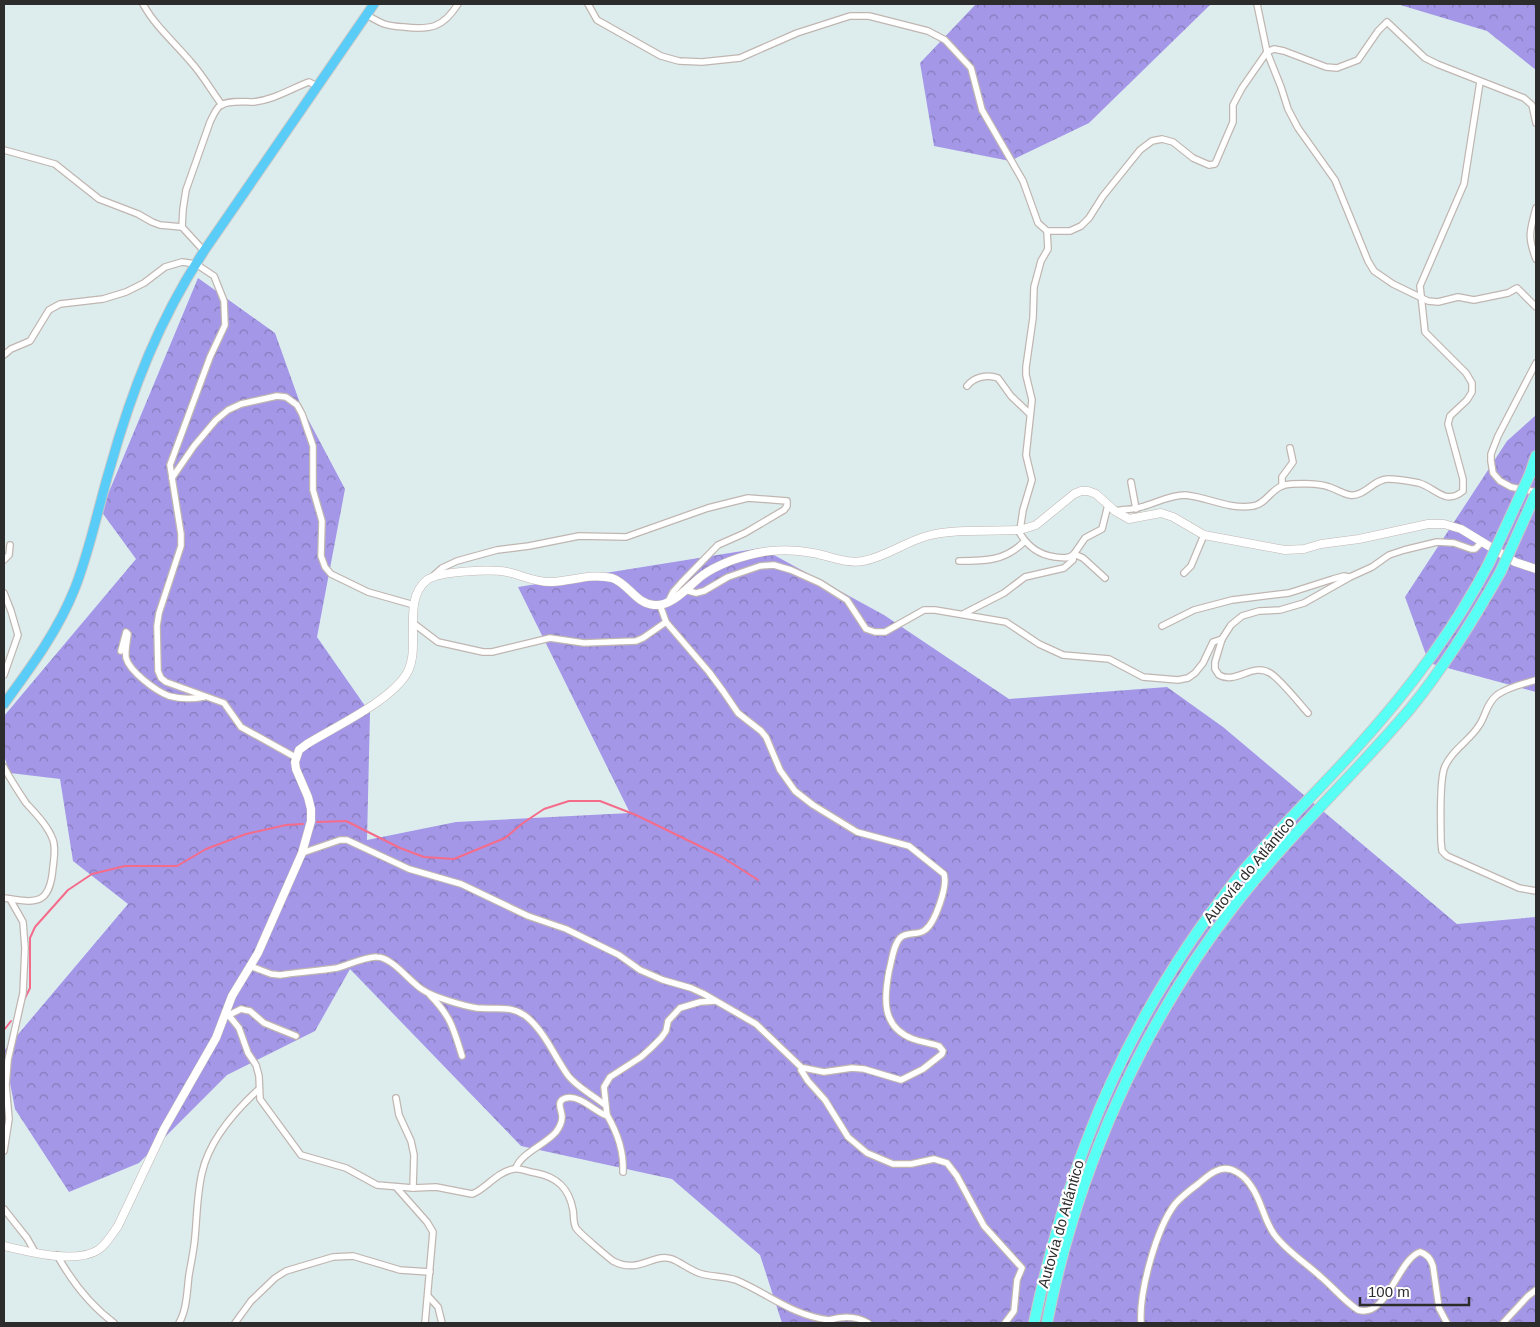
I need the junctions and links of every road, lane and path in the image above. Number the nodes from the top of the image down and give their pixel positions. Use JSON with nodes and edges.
{"nodes":[{"id":1,"x":144,"y":4,"type":"edge"},
{"id":2,"x":374,"y":4,"type":"edge"},
{"id":3,"x":458,"y":4,"type":"edge"},
{"id":4,"x":588,"y":4,"type":"edge"},
{"id":5,"x":1257,"y":4,"type":"edge"},
{"id":6,"x":367,"y":15,"type":"junction"},
{"id":7,"x":1267,"y":52,"type":"junction"},
{"id":8,"x":1480,"y":82,"type":"junction"},
{"id":9,"x":317,"y":86,"type":"junction"},
{"id":10,"x":222,"y":105,"type":"junction"},
{"id":11,"x":1536,"y":123,"type":"edge"},
{"id":12,"x":4,"y":150,"type":"edge"},
{"id":13,"x":1536,"y":208,"type":"edge"},
{"id":14,"x":182,"y":226,"type":"junction"},
{"id":15,"x":1048,"y":231,"type":"junction"},
{"id":16,"x":1534,"y":250,"type":"edge"},
{"id":17,"x":204,"y":251,"type":"junction"},
{"id":18,"x":1536,"y":259,"type":"edge"},
{"id":19,"x":196,"y":264,"type":"junction"},
{"id":20,"x":1421,"y":298,"type":"junction"},
{"id":21,"x":1536,"y":307,"type":"edge"},
{"id":22,"x":4,"y":355,"type":"edge"},
{"id":23,"x":1536,"y":363,"type":"edge"},
{"id":24,"x":967,"y":386,"type":"dead end"},
{"id":25,"x":1030,"y":414,"type":"junction"},
{"id":26,"x":1290,"y":448,"type":"dead end"},
{"id":27,"x":1536,"y":456,"type":"edge"},
{"id":28,"x":172,"y":478,"type":"junction"},
{"id":29,"x":1132,"y":482,"type":"dead end"},
{"id":30,"x":1282,"y":486,"type":"junction"},
{"id":31,"x":1536,"y":493,"type":"edge"},
{"id":32,"x":1108,"y":505,"type":"junction"},
{"id":33,"x":1136,"y":509,"type":"junction"},
{"id":34,"x":1114,"y":511,"type":"junction"},
{"id":35,"x":1019,"y":530,"type":"junction"},
{"id":36,"x":1204,"y":535,"type":"junction"},
{"id":37,"x":1025,"y":541,"type":"junction"},
{"id":38,"x":1482,"y":542,"type":"junction"},
{"id":39,"x":10,"y":545,"type":"dead end"},
{"id":40,"x":1074,"y":554,"type":"junction"},
{"id":41,"x":4,"y":560,"type":"edge"},
{"id":42,"x":959,"y":561,"type":"dead end"},
{"id":43,"x":1536,"y":569,"type":"edge"},
{"id":44,"x":1184,"y":573,"type":"dead end"},
{"id":45,"x":1350,"y":577,"type":"junction"},
{"id":46,"x":431,"y":578,"type":"junction"},
{"id":47,"x":1105,"y":578,"type":"dead end"},
{"id":48,"x":685,"y":590,"type":"junction"},
{"id":49,"x":4,"y":593,"type":"edge"},
{"id":50,"x":668,"y":602,"type":"junction"},
{"id":51,"x":414,"y":605,"type":"junction"},
{"id":52,"x":660,"y":605,"type":"junction"},
{"id":53,"x":963,"y":614,"type":"junction"},
{"id":54,"x":666,"y":622,"type":"junction"},
{"id":55,"x":413,"y":623,"type":"junction"},
{"id":56,"x":1162,"y":626,"type":"dead end"},
{"id":57,"x":1222,"y":639,"type":"junction"},
{"id":58,"x":121,"y":651,"type":"dead end"},
{"id":59,"x":4,"y":675,"type":"edge"},
{"id":60,"x":1536,"y":680,"type":"edge"},
{"id":61,"x":206,"y":697,"type":"junction"},
{"id":62,"x":4,"y":704,"type":"edge"},
{"id":63,"x":1308,"y":713,"type":"dead end"},
{"id":64,"x":296,"y":756,"type":"junction"},
{"id":65,"x":4,"y":767,"type":"edge"},
{"id":66,"x":302,"y":853,"type":"junction"},
{"id":67,"x":1536,"y":891,"type":"edge"},
{"id":68,"x":7,"y":899,"type":"edge"},
{"id":69,"x":250,"y":966,"type":"junction"},
{"id":70,"x":430,"y":995,"type":"junction"},
{"id":71,"x":716,"y":1001,"type":"junction"},
{"id":72,"x":227,"y":1014,"type":"junction"},
{"id":73,"x":296,"y":1036,"type":"dead end"},
{"id":74,"x":462,"y":1056,"type":"dead end"},
{"id":75,"x":802,"y":1068,"type":"junction"},
{"id":76,"x":258,"y":1089,"type":"junction"},
{"id":77,"x":396,"y":1098,"type":"dead end"},
{"id":78,"x":605,"y":1105,"type":"junction"},
{"id":79,"x":607,"y":1115,"type":"junction"},
{"id":80,"x":4,"y":1150,"type":"edge"},
{"id":81,"x":516,"y":1168,"type":"junction"},
{"id":82,"x":624,"y":1172,"type":"dead end"},
{"id":83,"x":396,"y":1187,"type":"junction"},
{"id":84,"x":413,"y":1188,"type":"junction"},
{"id":85,"x":4,"y":1209,"type":"edge"},
{"id":86,"x":4,"y":1246,"type":"edge"},
{"id":87,"x":35,"y":1252,"type":"junction"},
{"id":88,"x":58,"y":1255,"type":"junction"},
{"id":89,"x":430,"y":1272,"type":"junction"},
{"id":90,"x":1536,"y":1290,"type":"edge"},
{"id":91,"x":428,"y":1296,"type":"junction"},
{"id":92,"x":830,"y":1322,"type":"edge"},
{"id":93,"x":114,"y":1323,"type":"edge"},
{"id":94,"x":179,"y":1323,"type":"edge"},
{"id":95,"x":235,"y":1323,"type":"edge"},
{"id":96,"x":425,"y":1323,"type":"edge"},
{"id":97,"x":442,"y":1323,"type":"edge"},
{"id":98,"x":868,"y":1323,"type":"edge"},
{"id":99,"x":1005,"y":1323,"type":"edge"},
{"id":100,"x":1034,"y":1323,"type":"edge"},
{"id":101,"x":1047,"y":1323,"type":"edge"},
{"id":102,"x":1141,"y":1323,"type":"edge"},
{"id":103,"x":1447,"y":1323,"type":"edge"},
{"id":104,"x":1503,"y":1323,"type":"edge"}],
"edges":[{"from":1,"to":10,"type":"street"},
{"from":2,"to":6,"type":"main road"},
{"from":3,"to":6,"type":"street"},
{"from":4,"to":15,"type":"street"},
{"from":5,"to":7,"type":"street"},
{"from":6,"to":9,"type":"main road"},
{"from":7,"to":8,"type":"street"},
{"from":7,"to":15,"type":"street"},
{"from":7,"to":20,"type":"street"},
{"from":8,"to":11,"type":"street"},
{"from":8,"to":20,"type":"street"},
{"from":9,"to":10,"type":"street"},
{"from":9,"to":17,"type":"main road"},
{"from":10,"to":14,"type":"street"},
{"from":12,"to":14,"type":"street"},
{"from":13,"to":16,"type":"street"},
{"from":14,"to":17,"type":"street"},
{"from":15,"to":25,"type":"street"},
{"from":16,"to":18,"type":"street"},
{"from":17,"to":19,"type":"main road"},
{"from":19,"to":22,"type":"street"},
{"from":19,"to":28,"type":"street"},
{"from":19,"to":62,"type":"main road"},
{"from":20,"to":21,"type":"street"},
{"from":20,"to":30,"type":"street"},
{"from":23,"to":31,"type":"street"},
{"from":24,"to":25,"type":"street"},
{"from":25,"to":35,"type":"street"},
{"from":26,"to":30,"type":"street"},
{"from":27,"to":100,"type":"highway","name":"Autovía do Atlántico","bridge":true},
{"from":28,"to":51,"type":"street"},
{"from":28,"to":61,"type":"street"},
{"from":29,"to":33,"type":"street"},
{"from":30,"to":33,"type":"street"},
{"from":31,"to":101,"type":"highway","name":"Autovía do Atlántico","bridge":true},
{"from":32,"to":34,"type":"street"},
{"from":32,"to":35,"type":"street"},
{"from":32,"to":40,"type":"street"},
{"from":33,"to":34,"type":"street"},
{"from":34,"to":36,"type":"street"},
{"from":35,"to":37,"type":"street"},
{"from":35,"to":48,"type":"street"},
{"from":36,"to":38,"type":"street"},
{"from":36,"to":44,"type":"street"},
{"from":37,"to":40,"type":"street"},
{"from":37,"to":42,"type":"street"},
{"from":38,"to":43,"type":"street"},
{"from":38,"to":45,"type":"street"},
{"from":39,"to":41,"type":"street"},
{"from":40,"to":47,"type":"street"},
{"from":40,"to":53,"type":"street"},
{"from":45,"to":56,"type":"street"},
{"from":45,"to":57,"type":"street"},
{"from":46,"to":50,"type":"street"},
{"from":46,"to":51,"type":"street"},
{"from":46,"to":52,"type":"street"},
{"from":48,"to":50,"type":"street"},
{"from":48,"to":53,"type":"street"},
{"from":49,"to":59,"type":"street"},
{"from":50,"to":52,"type":"street"},
{"from":51,"to":55,"type":"street"},
{"from":52,"to":54,"type":"street"},
{"from":53,"to":57,"type":"street"},
{"from":54,"to":55,"type":"street"},
{"from":54,"to":75,"type":"street"},
{"from":55,"to":64,"type":"street"},
{"from":57,"to":63,"type":"street"},
{"from":58,"to":61,"type":"street"},
{"from":60,"to":67,"type":"street"},
{"from":61,"to":64,"type":"street"},
{"from":64,"to":66,"type":"street"},
{"from":65,"to":68,"type":"street"},
{"from":66,"to":69,"type":"street"},
{"from":66,"to":71,"type":"street"},
{"from":68,"to":80,"type":"street"},
{"from":69,"to":70,"type":"street"},
{"from":69,"to":72,"type":"street"},
{"from":70,"to":74,"type":"street"},
{"from":70,"to":78,"type":"street"},
{"from":71,"to":75,"type":"street"},
{"from":71,"to":78,"type":"street"},
{"from":72,"to":73,"type":"street"},
{"from":72,"to":76,"type":"street"},
{"from":72,"to":88,"type":"street"},
{"from":75,"to":99,"type":"street"},
{"from":76,"to":83,"type":"street"},
{"from":76,"to":94,"type":"street"},
{"from":77,"to":84,"type":"street"},
{"from":78,"to":79,"type":"street"},
{"from":79,"to":81,"type":"street"},
{"from":79,"to":82,"type":"street"},
{"from":81,"to":84,"type":"street"},
{"from":81,"to":92,"type":"street"},
{"from":83,"to":84,"type":"street"},
{"from":83,"to":89,"type":"street"},
{"from":85,"to":87,"type":"street"},
{"from":86,"to":87,"type":"street"},
{"from":87,"to":88,"type":"street"},
{"from":88,"to":93,"type":"street"},
{"from":89,"to":91,"type":"street"},
{"from":89,"to":95,"type":"street"},
{"from":90,"to":104,"type":"street"},
{"from":91,"to":96,"type":"street"},
{"from":91,"to":97,"type":"street"},
{"from":92,"to":98,"type":"street"},
{"from":102,"to":103,"type":"street"}]}
